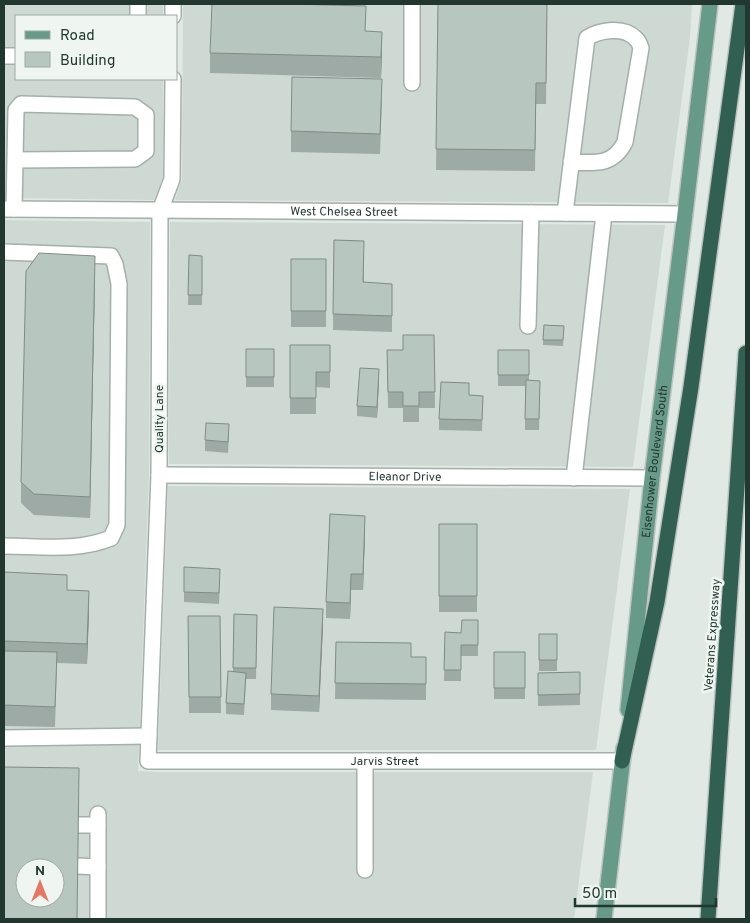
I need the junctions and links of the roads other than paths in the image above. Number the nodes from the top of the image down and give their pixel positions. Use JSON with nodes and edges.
{"nodes":[{"id":1,"x":412,"y":4,"type":"edge"},
{"id":2,"x":710,"y":4,"type":"edge"},
{"id":3,"x":743,"y":4,"type":"edge"},
{"id":4,"x":173,"y":80,"type":"edge"},
{"id":5,"x":412,"y":83,"type":"dead end"},
{"id":6,"x":15,"y":160,"type":"junction"},
{"id":7,"x":572,"y":162,"type":"junction"},
{"id":8,"x":9,"y":209,"type":"edge"},
{"id":9,"x":160,"y":211,"type":"junction"},
{"id":10,"x":531,"y":214,"type":"junction"},
{"id":11,"x":565,"y":214,"type":"junction"},
{"id":12,"x":604,"y":214,"type":"junction"},
{"id":13,"x":685,"y":214,"type":"junction"},
{"id":14,"x":4,"y":252,"type":"edge"},
{"id":15,"x":528,"y":326,"type":"dead end"},
{"id":16,"x":746,"y":353,"type":"edge"},
{"id":17,"x":159,"y":475,"type":"junction"},
{"id":18,"x":574,"y":478,"type":"junction"},
{"id":19,"x":652,"y":478,"type":"junction"},
{"id":20,"x":746,"y":502,"type":"edge"},
{"id":21,"x":4,"y":546,"type":"edge"},
{"id":22,"x":733,"y":549,"type":"junction"},
{"id":23,"x":149,"y":736,"type":"junction"},
{"id":24,"x":4,"y":738,"type":"edge"},
{"id":25,"x":148,"y":761,"type":"joint"},
{"id":26,"x":365,"y":761,"type":"junction"},
{"id":27,"x":622,"y":761,"type":"junction"},
{"id":28,"x":79,"y":825,"type":"edge"},
{"id":29,"x":78,"y":866,"type":"edge"},
{"id":30,"x":98,"y":866,"type":"junction"},
{"id":31,"x":365,"y":870,"type":"dead end"},
{"id":32,"x":98,"y":919,"type":"edge"},
{"id":33,"x":604,"y":919,"type":"edge"},
{"id":34,"x":708,"y":919,"type":"edge"}],
"edges":[{"from":1,"to":5,"type":"street"},
{"from":2,"to":13,"type":"main road","name":"Eisenhower Boulevard South"},
{"from":3,"to":27,"type":"highway"},
{"from":4,"to":9,"type":"street","name":"Quality Lane"},
{"from":6,"to":6,"type":"street"},
{"from":6,"to":8,"type":"street"},
{"from":7,"to":7,"type":"street"},
{"from":7,"to":11,"type":"street"},
{"from":8,"to":9,"type":"street","name":"West Chelsea Street"},
{"from":9,"to":10,"type":"street","name":"West Chelsea Street"},
{"from":9,"to":17,"type":"street","name":"Quality Lane"},
{"from":10,"to":11,"type":"street","name":"West Chelsea Street"},
{"from":10,"to":15,"type":"street"},
{"from":11,"to":12,"type":"street","name":"West Chelsea Street"},
{"from":12,"to":13,"type":"street","name":"West Chelsea Street"},
{"from":12,"to":18,"type":"street"},
{"from":13,"to":19,"type":"main road","name":"Eisenhower Boulevard South"},
{"from":14,"to":21,"type":"street"},
{"from":16,"to":22,"type":"highway","name":"Veterans Expressway"},
{"from":17,"to":18,"type":"street","name":"Eleanor Drive"},
{"from":17,"to":23,"type":"street","name":"Quality Lane"},
{"from":18,"to":19,"type":"street","name":"Eleanor Drive"},
{"from":19,"to":27,"type":"main road","name":"Eisenhower Boulevard South"},
{"from":20,"to":22,"type":"highway"},
{"from":22,"to":34,"type":"highway","name":"Veterans Expressway"},
{"from":23,"to":24,"type":"street"},
{"from":23,"to":25,"type":"street","name":"Quality Lane"},
{"from":25,"to":26,"type":"street","name":"Jarvis Street"},
{"from":26,"to":27,"type":"street","name":"Jarvis Street"},
{"from":26,"to":31,"type":"street"},
{"from":27,"to":33,"type":"main road","name":"Eisenhower Boulevard South"},
{"from":28,"to":30,"type":"street"},
{"from":29,"to":30,"type":"street"},
{"from":30,"to":32,"type":"street"}]}
